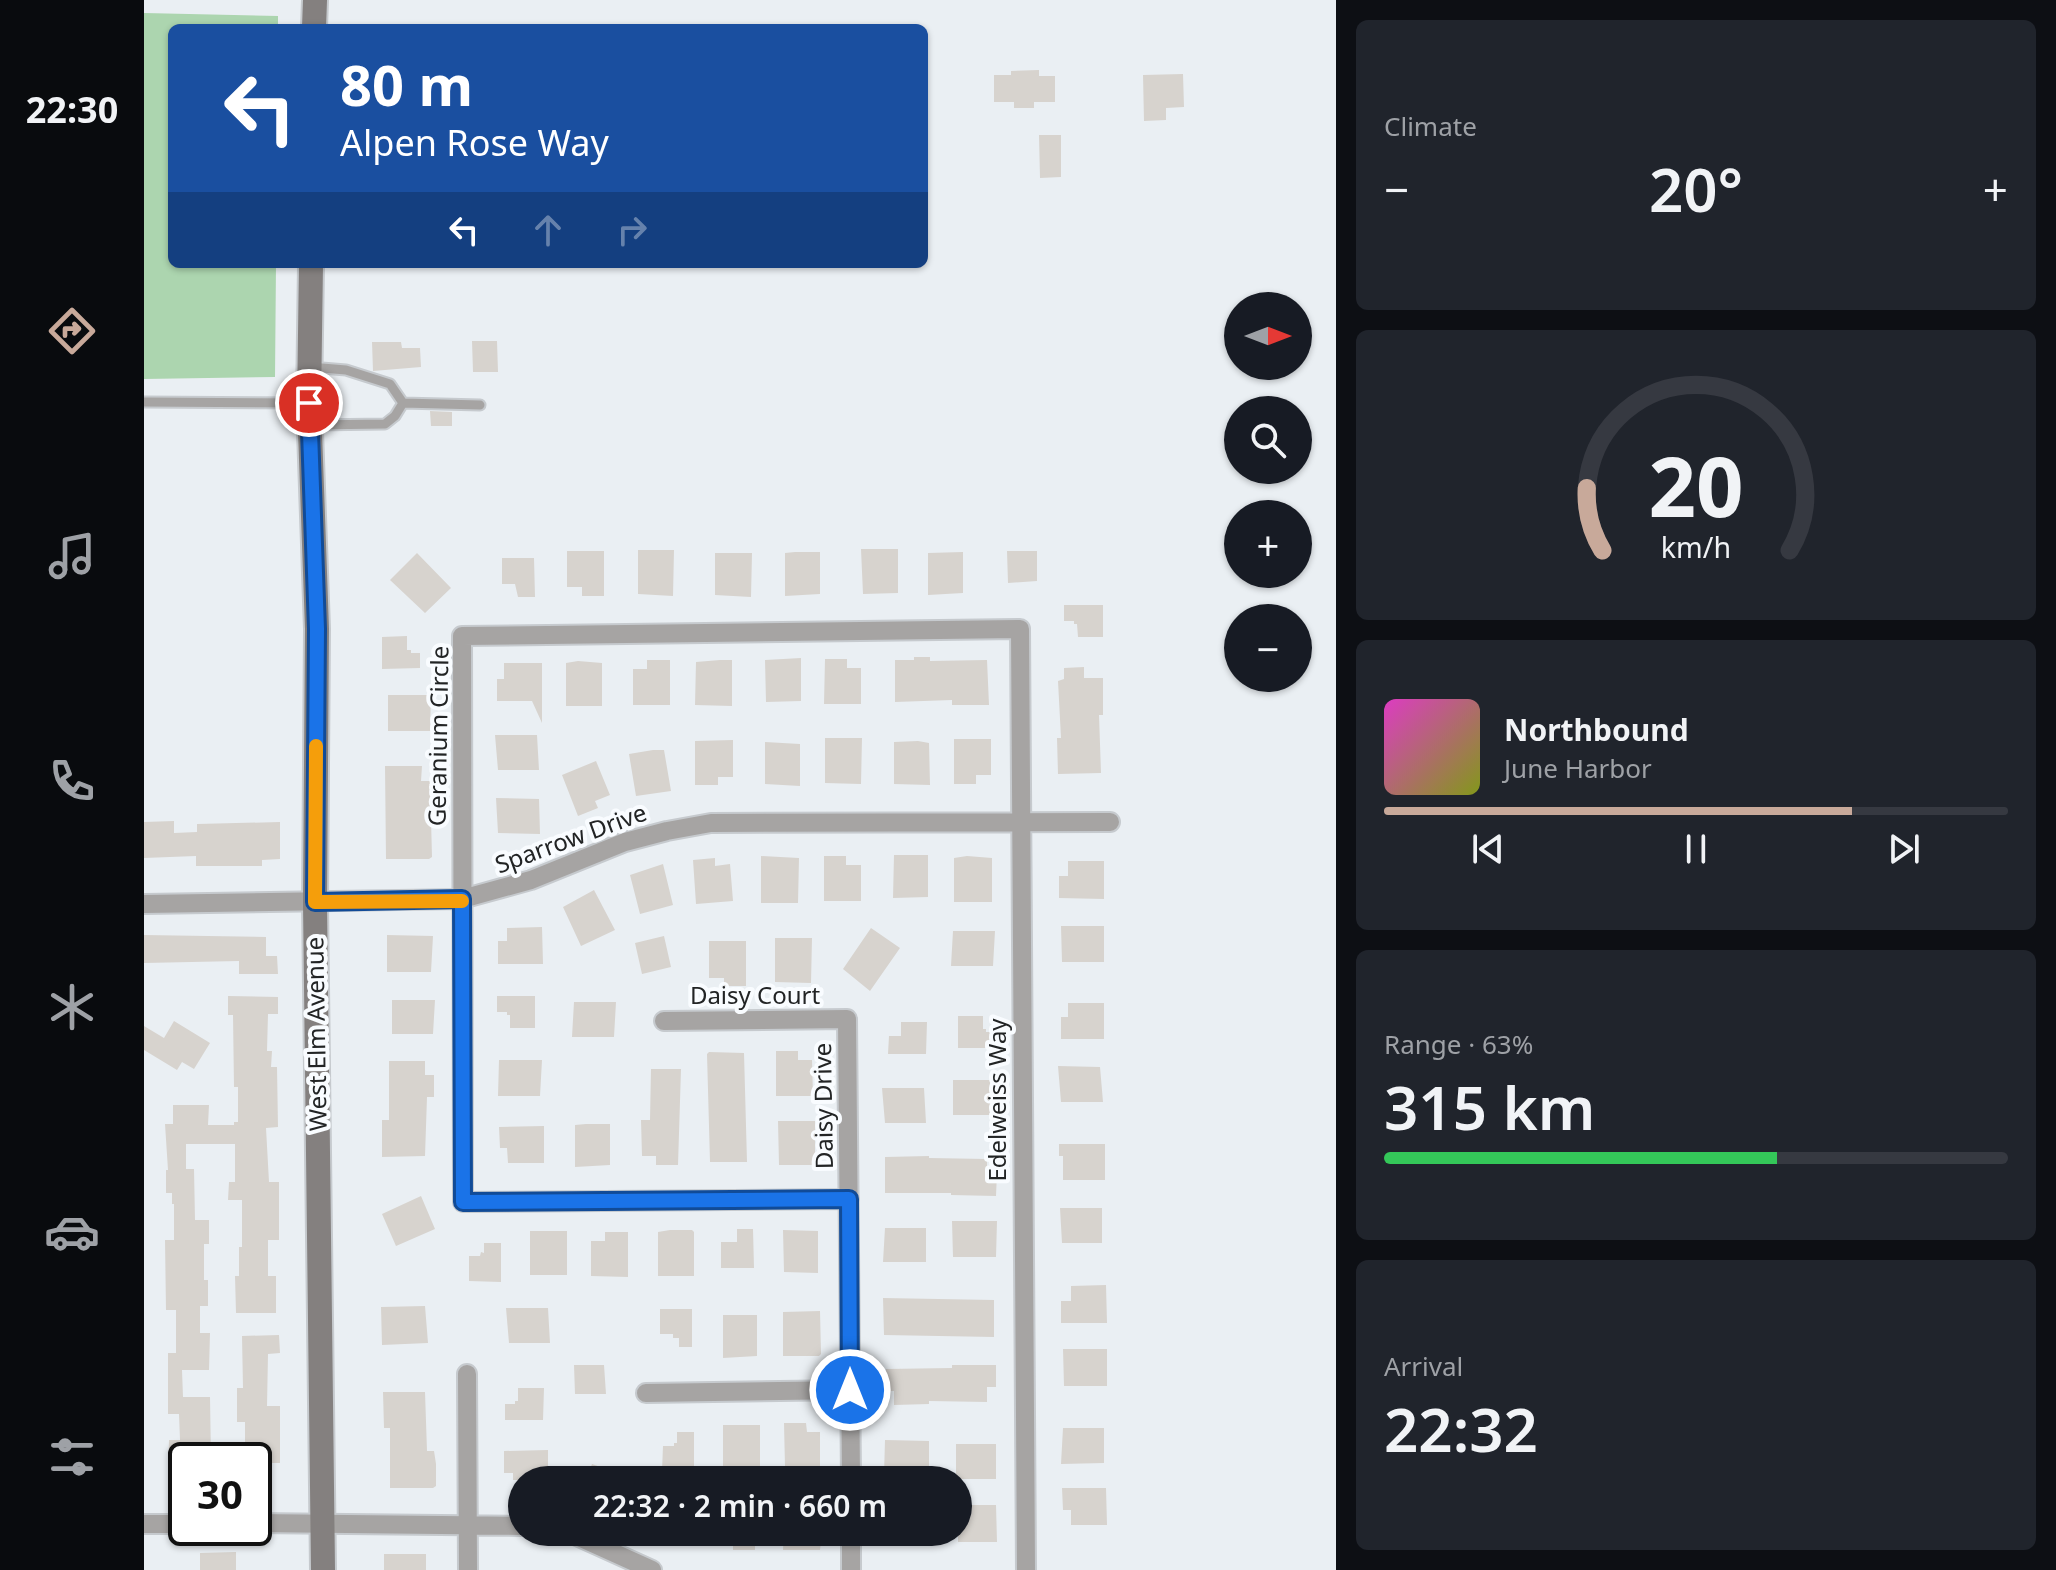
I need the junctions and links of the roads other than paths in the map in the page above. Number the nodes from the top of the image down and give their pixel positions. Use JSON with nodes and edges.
{"nodes":[{"id":1,"x":315,"y":0,"type":"edge"},
{"id":2,"x":314,"y":24,"type":"edge"},
{"id":3,"x":311,"y":268,"type":"edge"},
{"id":4,"x":309,"y":367,"type":"junction"},
{"id":5,"x":144,"y":402,"type":"edge"},
{"id":6,"x":403,"y":403,"type":"junction"},
{"id":7,"x":480,"y":405,"type":"dead end"},
{"id":8,"x":309,"y":414,"type":"junction"},
{"id":9,"x":1020,"y":629,"type":"joint"},
{"id":10,"x":1110,"y":822,"type":"dead end"},
{"id":11,"x":1020,"y":823,"type":"junction"},
{"id":12,"x":462,"y":899,"type":"junction"},
{"id":13,"x":315,"y":902,"type":"junction"},
{"id":14,"x":144,"y":904,"type":"edge"},
{"id":15,"x":847,"y":1019,"type":"joint"},
{"id":16,"x":664,"y":1021,"type":"dead end"},
{"id":17,"x":849,"y":1199,"type":"junction"},
{"id":18,"x":467,"y":1374,"type":"dead end"},
{"id":19,"x":850,"y":1390,"type":"junction"},
{"id":20,"x":646,"y":1393,"type":"dead end"},
{"id":21,"x":851,"y":1466,"type":"edge"},
{"id":22,"x":324,"y":1522,"type":"junction"},
{"id":23,"x":272,"y":1523,"type":"edge"},
{"id":24,"x":144,"y":1524,"type":"edge"},
{"id":25,"x":168,"y":1524,"type":"edge"},
{"id":26,"x":468,"y":1525,"type":"junction"},
{"id":27,"x":508,"y":1526,"type":"edge"},
{"id":28,"x":599,"y":1546,"type":"edge"},
{"id":29,"x":851,"y":1546,"type":"edge"},
{"id":30,"x":323,"y":1570,"type":"edge"},
{"id":31,"x":468,"y":1570,"type":"edge"},
{"id":32,"x":652,"y":1570,"type":"edge"},
{"id":33,"x":851,"y":1570,"type":"edge"},
{"id":34,"x":1026,"y":1570,"type":"edge"}],
"edges":[{"from":1,"to":2,"type":"street"},
{"from":3,"to":4,"type":"street","name":"West Elm Avenue"},
{"from":4,"to":6,"type":"lane"},
{"from":4,"to":8,"type":"street","name":"West Elm Avenue"},
{"from":5,"to":8,"type":"lane"},
{"from":6,"to":7,"type":"lane"},
{"from":6,"to":8,"type":"lane"},
{"from":8,"to":13,"type":"street","name":"West Elm Avenue"},
{"from":9,"to":11,"type":"street","name":"Edelweiss Way"},
{"from":9,"to":12,"type":"street","name":"Geranium Circle"},
{"from":10,"to":11,"type":"street","name":"Sparrow Drive"},
{"from":11,"to":12,"type":"street","name":"Sparrow Drive"},
{"from":11,"to":34,"type":"street","name":"Edelweiss Way"},
{"from":12,"to":13,"type":"street","name":"Sparrow Drive"},
{"from":12,"to":17,"type":"street","name":"Geranium Circle"},
{"from":13,"to":14,"type":"street","name":"Sparrow Drive"},
{"from":13,"to":22,"type":"street","name":"West Elm Avenue"},
{"from":15,"to":16,"type":"street","name":"Daisy Court"},
{"from":15,"to":17,"type":"street","name":"Daisy Drive"},
{"from":17,"to":19,"type":"street","name":"Daisy Drive"},
{"from":18,"to":26,"type":"street"},
{"from":19,"to":20,"type":"street"},
{"from":19,"to":21,"type":"street","name":"Daisy Drive"},
{"from":22,"to":23,"type":"street"},
{"from":22,"to":26,"type":"street"},
{"from":22,"to":30,"type":"street","name":"West Elm Avenue"},
{"from":24,"to":25,"type":"street"},
{"from":26,"to":27,"type":"street"},
{"from":26,"to":31,"type":"street"},
{"from":28,"to":32,"type":"street"},
{"from":29,"to":33,"type":"street"}]}
